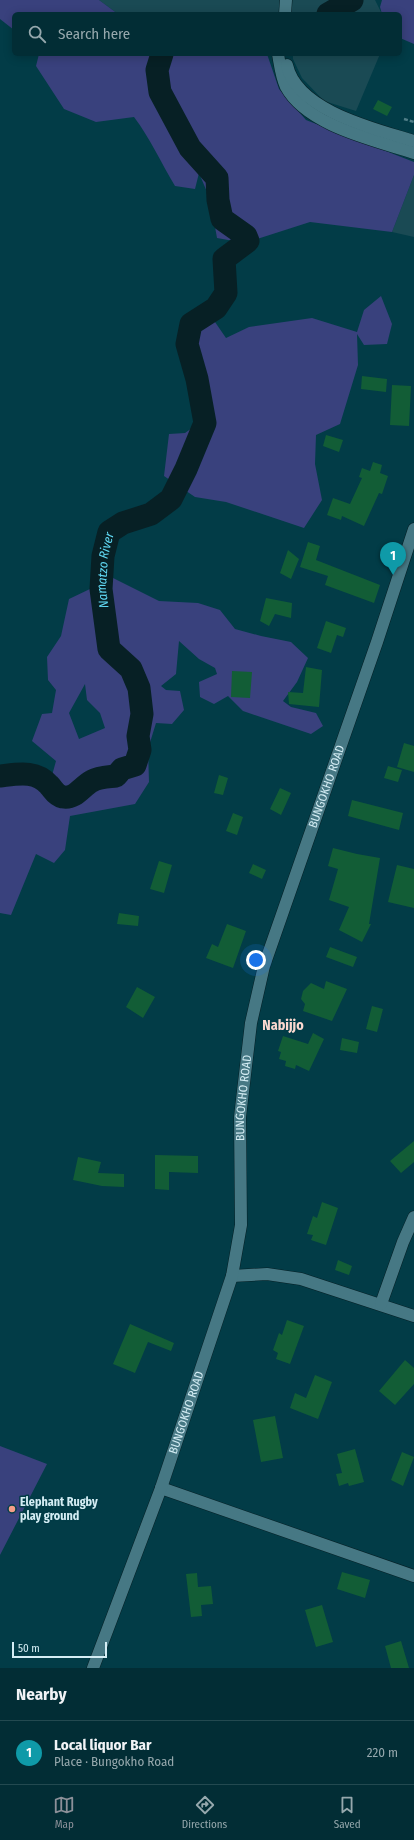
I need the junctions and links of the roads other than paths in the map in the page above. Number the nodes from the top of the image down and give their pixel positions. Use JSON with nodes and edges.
{"nodes":[{"id":1,"x":280,"y":0,"type":"edge"},
{"id":2,"x":286,"y":0,"type":"edge"},
{"id":3,"x":279,"y":12,"type":"edge"},
{"id":4,"x":284,"y":12,"type":"edge"},
{"id":5,"x":278,"y":56,"type":"edge"},
{"id":6,"x":285,"y":56,"type":"edge"},
{"id":7,"x":414,"y":141,"type":"edge"},
{"id":8,"x":414,"y":153,"type":"edge"},
{"id":9,"x":414,"y":529,"type":"edge"},
{"id":10,"x":414,"y":1217,"type":"edge"},
{"id":11,"x":232,"y":1276,"type":"junction"},
{"id":12,"x":382,"y":1304,"type":"junction"},
{"id":13,"x":414,"y":1316,"type":"edge"},
{"id":14,"x":161,"y":1488,"type":"junction"},
{"id":15,"x":414,"y":1576,"type":"edge"},
{"id":16,"x":94,"y":1668,"type":"edge"}],
"edges":[{"from":1,"to":3,"type":"street"},
{"from":2,"to":4,"type":"street"},
{"from":5,"to":8,"type":"street"},
{"from":6,"to":7,"type":"street"},
{"from":9,"to":11,"type":"street","name":"BUNGOKHO ROAD"},
{"from":10,"to":12,"type":"street"},
{"from":11,"to":12,"type":"street"},
{"from":11,"to":14,"type":"street","name":"BUNGOKHO ROAD"},
{"from":12,"to":13,"type":"street"},
{"from":14,"to":15,"type":"street"},
{"from":14,"to":16,"type":"street","name":"BUNGOKHO ROAD"}]}
